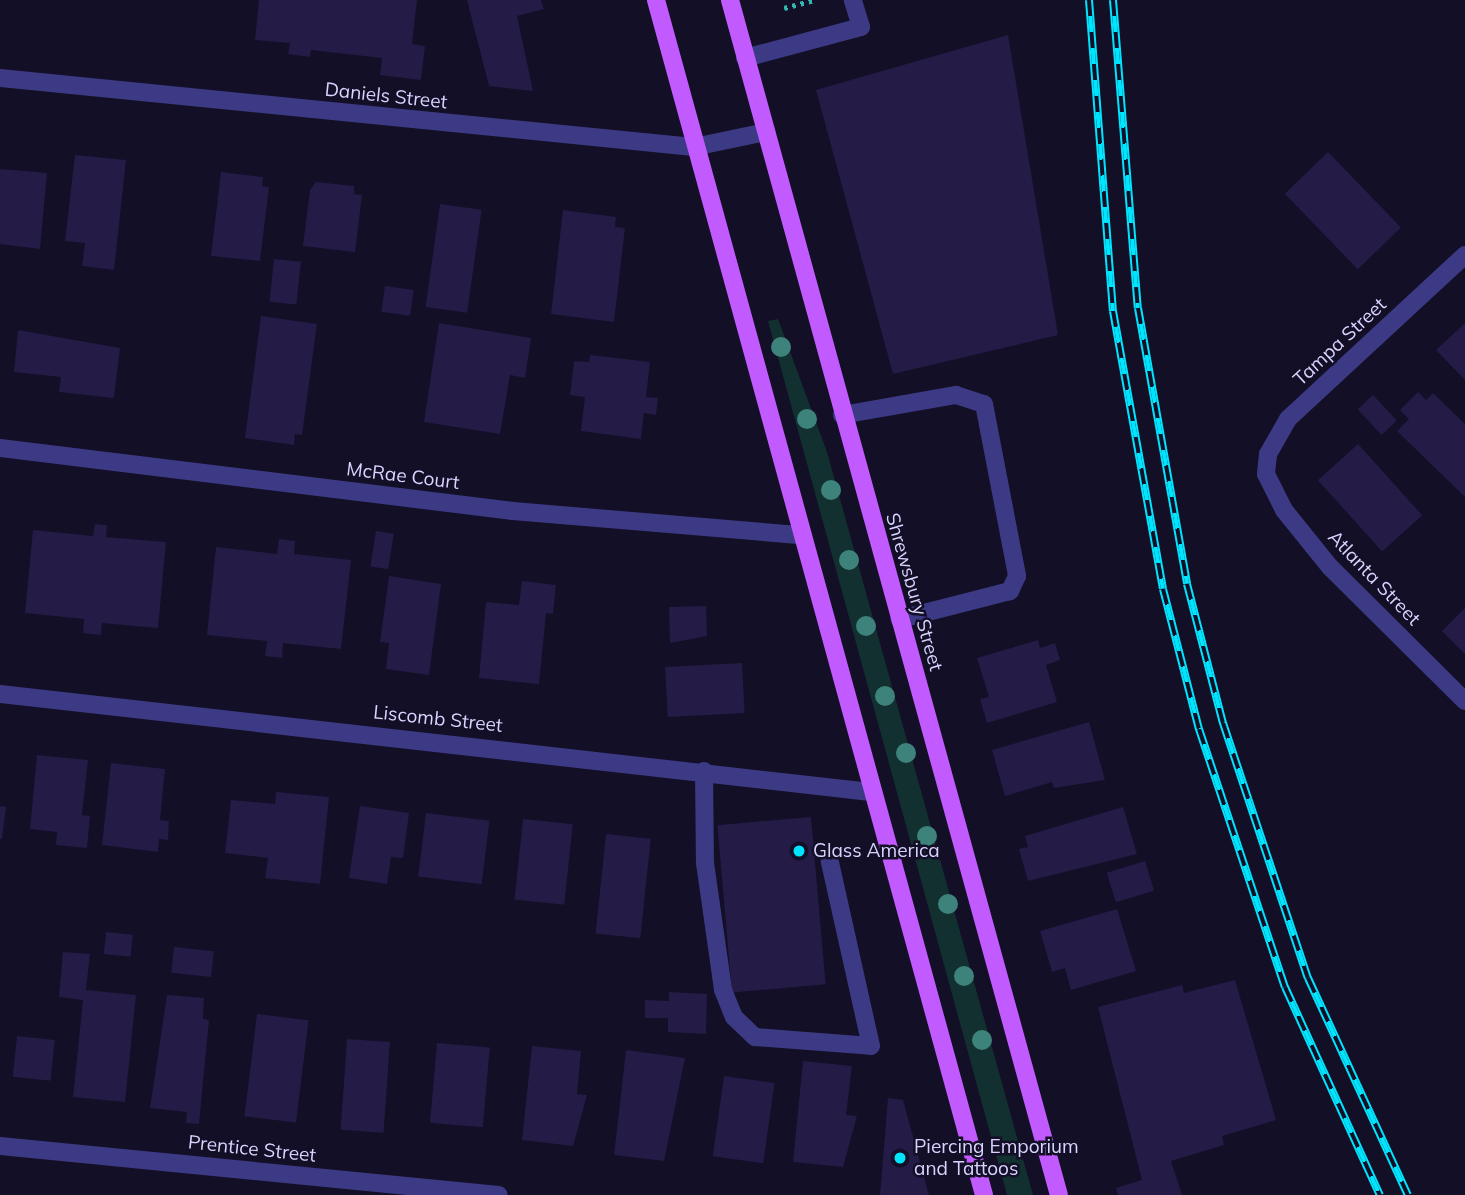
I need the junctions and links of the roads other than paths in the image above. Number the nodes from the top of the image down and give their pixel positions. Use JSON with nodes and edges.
{"nodes":[{"id":1,"x":656,"y":0,"type":"edge"},
{"id":2,"x":730,"y":0,"type":"edge"},
{"id":3,"x":853,"y":0,"type":"edge"},
{"id":4,"x":745,"y":58,"type":"junction"},
{"id":5,"x":0,"y":78,"type":"edge"},
{"id":6,"x":766,"y":132,"type":"junction"},
{"id":7,"x":694,"y":147,"type":"junction"},
{"id":8,"x":1465,"y":255,"type":"edge"},
{"id":9,"x":842,"y":415,"type":"junction"},
{"id":10,"x":0,"y":448,"type":"edge"},
{"id":11,"x":1266,"y":474,"type":"joint"},
{"id":12,"x":801,"y":535,"type":"junction"},
{"id":13,"x":900,"y":619,"type":"junction"},
{"id":14,"x":0,"y":694,"type":"edge"},
{"id":15,"x":1465,"y":701,"type":"edge"},
{"id":16,"x":704,"y":771,"type":"junction"},
{"id":17,"x":871,"y":792,"type":"junction"},
{"id":18,"x":830,"y":862,"type":"dead end"},
{"id":19,"x":0,"y":1146,"type":"edge"},
{"id":20,"x":499,"y":1195,"type":"edge"},
{"id":21,"x":984,"y":1195,"type":"edge"},
{"id":22,"x":1059,"y":1195,"type":"edge"}],
"edges":[{"from":1,"to":7,"type":"main road"},
{"from":2,"to":4,"type":"main road","name":"Shrewsbury Street"},
{"from":3,"to":4,"type":"street"},
{"from":4,"to":6,"type":"main road","name":"Shrewsbury Street"},
{"from":5,"to":7,"type":"street","name":"Daniels Street"},
{"from":6,"to":7,"type":"street","name":"Daniels Street"},
{"from":6,"to":9,"type":"main road","name":"Shrewsbury Street"},
{"from":7,"to":12,"type":"main road"},
{"from":8,"to":11,"type":"street","name":"Tampa Street"},
{"from":9,"to":13,"type":"main road","name":"Shrewsbury Street"},
{"from":9,"to":13,"type":"street"},
{"from":10,"to":12,"type":"street","name":"McRae Court"},
{"from":11,"to":15,"type":"street","name":"Atlanta Street"},
{"from":12,"to":17,"type":"main road"},
{"from":13,"to":22,"type":"main road","name":"Shrewsbury Street"},
{"from":14,"to":16,"type":"street","name":"Liscomb Street"},
{"from":16,"to":17,"type":"street","name":"Liscomb Street"},
{"from":16,"to":18,"type":"street"},
{"from":17,"to":21,"type":"main road"},
{"from":19,"to":20,"type":"street","name":"Prentice Street"}]}
